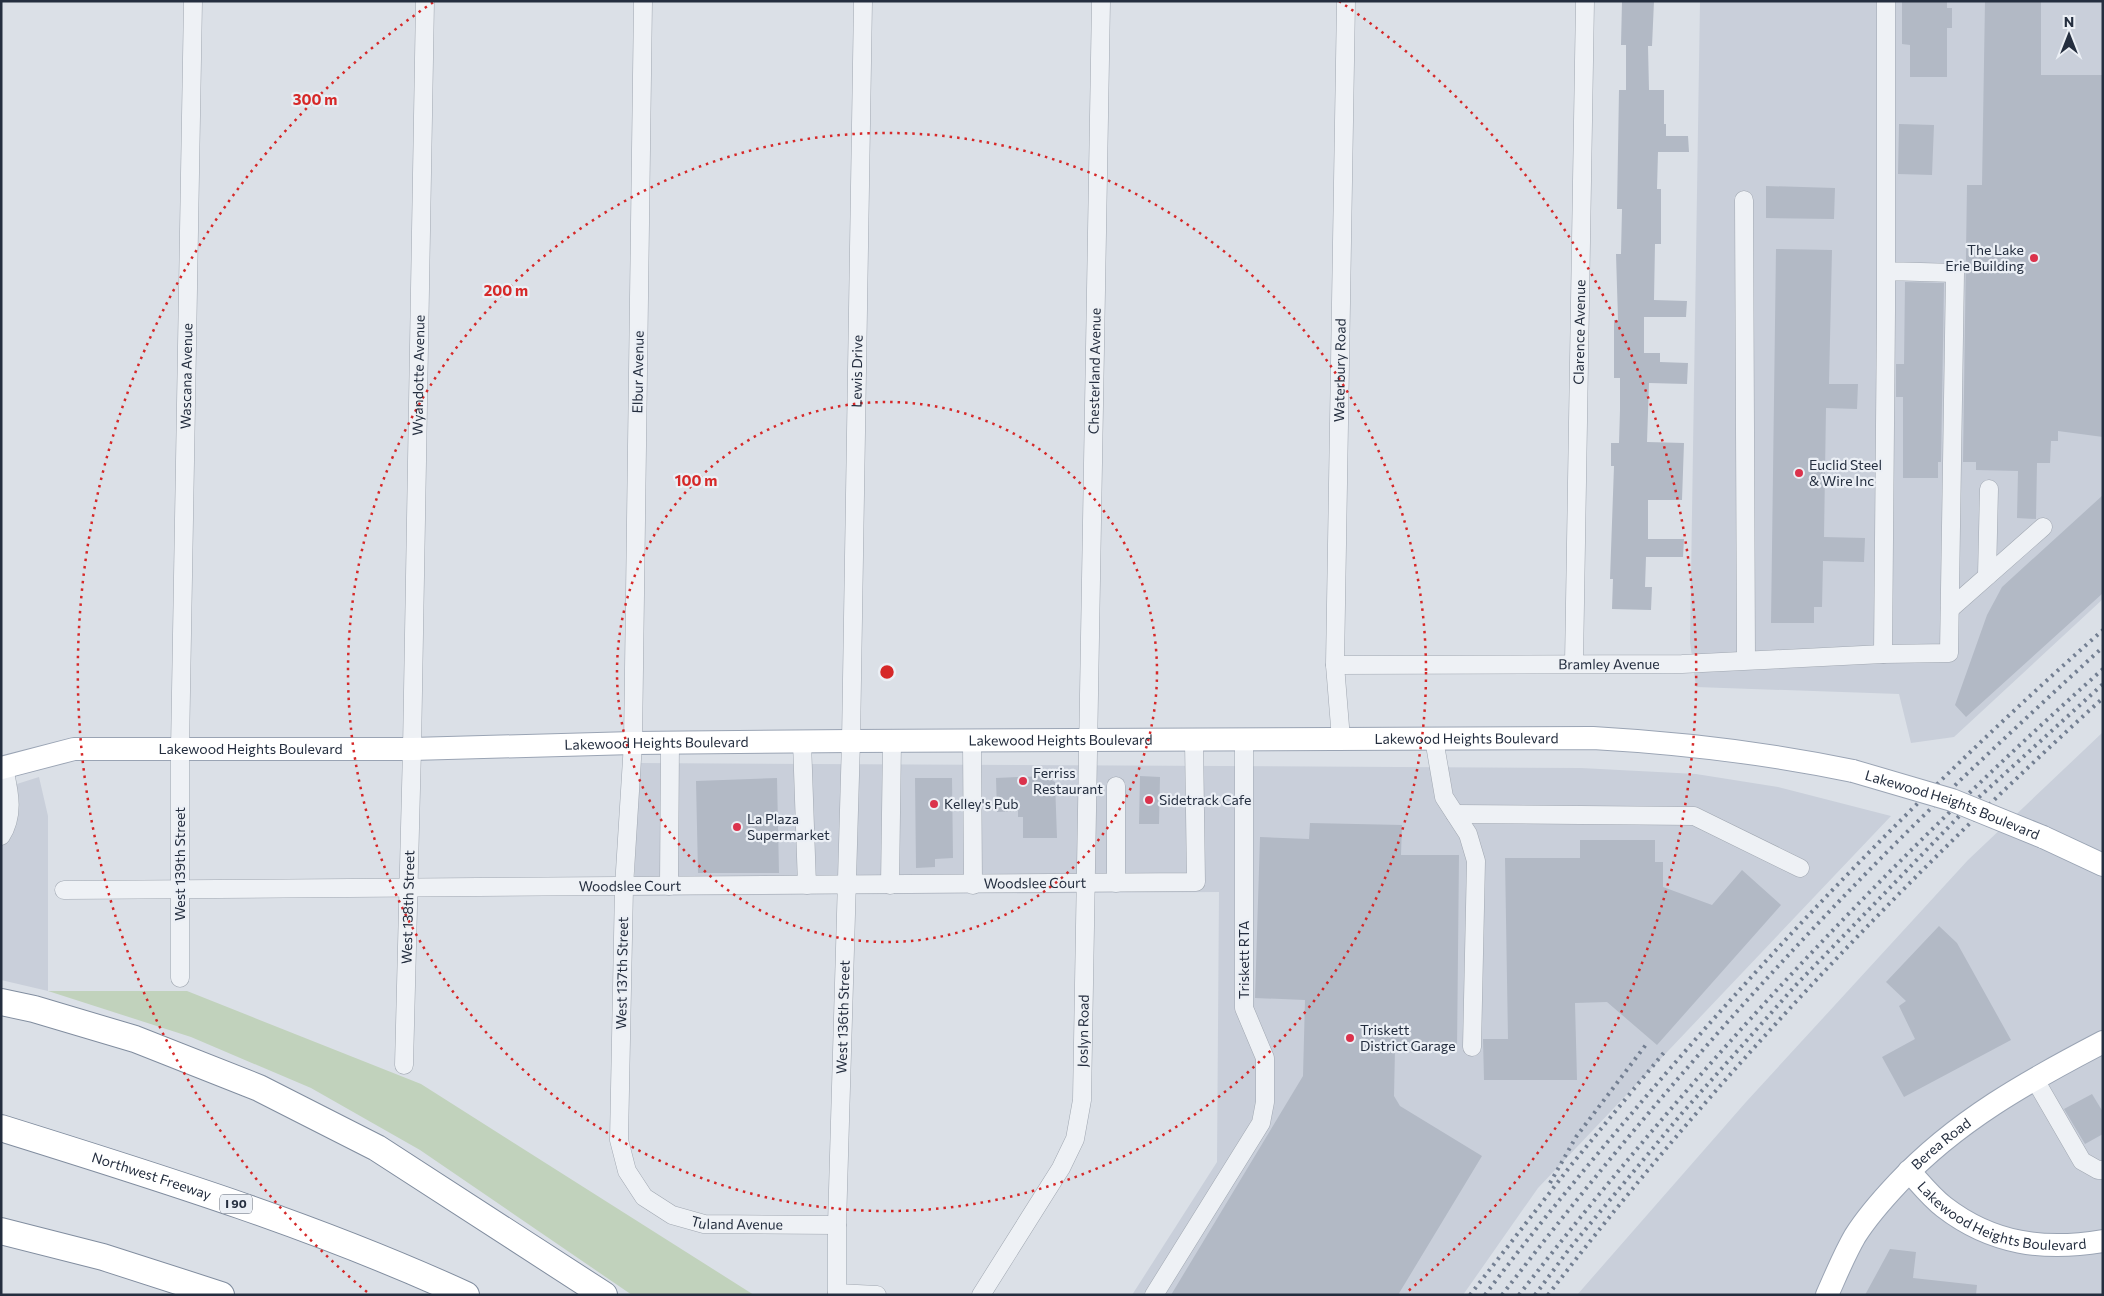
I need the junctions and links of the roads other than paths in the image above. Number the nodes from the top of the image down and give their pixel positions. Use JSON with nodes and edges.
{"nodes":[{"id":1,"x":193,"y":1,"type":"edge"},
{"id":2,"x":424,"y":1,"type":"edge"},
{"id":3,"x":643,"y":1,"type":"edge"},
{"id":4,"x":863,"y":1,"type":"edge"},
{"id":5,"x":1101,"y":1,"type":"edge"},
{"id":6,"x":1346,"y":1,"type":"edge"},
{"id":7,"x":1585,"y":1,"type":"edge"},
{"id":8,"x":1886,"y":1,"type":"edge"},
{"id":9,"x":1744,"y":200,"type":"dead end"},
{"id":10,"x":1886,"y":271,"type":"junction"},
{"id":11,"x":1989,"y":489,"type":"dead end"},
{"id":12,"x":2042,"y":527,"type":"dead end"},
{"id":13,"x":1987,"y":576,"type":"junction"},
{"id":14,"x":1950,"y":609,"type":"junction"},
{"id":15,"x":1882,"y":654,"type":"junction"},
{"id":16,"x":1746,"y":660,"type":"junction"},
{"id":17,"x":1574,"y":663,"type":"junction"},
{"id":18,"x":1335,"y":665,"type":"junction"},
{"id":19,"x":1341,"y":739,"type":"junction"},
{"id":20,"x":1434,"y":739,"type":"junction"},
{"id":21,"x":1089,"y":740,"type":"junction"},
{"id":22,"x":851,"y":741,"type":"junction"},
{"id":23,"x":1194,"y":741,"type":"junction"},
{"id":24,"x":1244,"y":741,"type":"junction"},
{"id":25,"x":802,"y":742,"type":"junction"},
{"id":26,"x":892,"y":742,"type":"junction"},
{"id":27,"x":972,"y":742,"type":"junction"},
{"id":28,"x":633,"y":743,"type":"junction"},
{"id":29,"x":670,"y":743,"type":"junction"},
{"id":30,"x":180,"y":749,"type":"junction"},
{"id":31,"x":412,"y":749,"type":"junction"},
{"id":32,"x":3,"y":768,"type":"edge"},
{"id":33,"x":1116,"y":786,"type":"dead end"},
{"id":34,"x":1455,"y":814,"type":"junction"},
{"id":35,"x":3,"y":830,"type":"edge"},
{"id":36,"x":2103,"y":865,"type":"edge"},
{"id":37,"x":1800,"y":868,"type":"dead end"},
{"id":38,"x":1086,"y":883,"type":"junction"},
{"id":39,"x":1116,"y":883,"type":"junction"},
{"id":40,"x":807,"y":885,"type":"junction"},
{"id":41,"x":847,"y":885,"type":"junction"},
{"id":42,"x":890,"y":885,"type":"junction"},
{"id":43,"x":973,"y":885,"type":"junction"},
{"id":44,"x":669,"y":886,"type":"junction"},
{"id":45,"x":624,"y":887,"type":"junction"},
{"id":46,"x":407,"y":888,"type":"junction"},
{"id":47,"x":180,"y":889,"type":"junction"},
{"id":48,"x":64,"y":890,"type":"dead end"},
{"id":49,"x":180,"y":978,"type":"dead end"},
{"id":50,"x":1,"y":1002,"type":"edge"},
{"id":51,"x":2103,"y":1042,"type":"edge"},
{"id":52,"x":1472,"y":1046,"type":"dead end"},
{"id":53,"x":404,"y":1065,"type":"dead end"},
{"id":54,"x":2034,"y":1078,"type":"junction"},
{"id":55,"x":1,"y":1128,"type":"edge"},
{"id":56,"x":2103,"y":1170,"type":"edge"},
{"id":57,"x":1909,"y":1171,"type":"junction"},
{"id":58,"x":644,"y":1197,"type":"joint"},
{"id":59,"x":837,"y":1225,"type":"junction"},
{"id":60,"x":1,"y":1231,"type":"edge"},
{"id":61,"x":2103,"y":1240,"type":"edge"},
{"id":62,"x":837,"y":1294,"type":"edge"},
{"id":63,"x":221,"y":1295,"type":"edge"},
{"id":64,"x":466,"y":1295,"type":"edge"},
{"id":65,"x":604,"y":1295,"type":"edge"},
{"id":66,"x":877,"y":1295,"type":"edge"},
{"id":67,"x":981,"y":1295,"type":"edge"},
{"id":68,"x":1154,"y":1295,"type":"edge"},
{"id":69,"x":1827,"y":1295,"type":"edge"}],
"edges":[{"from":1,"to":30,"type":"street","name":"Wascana Avenue"},
{"from":2,"to":31,"type":"street","name":"Wyandotte Avenue"},
{"from":3,"to":28,"type":"street","name":"Elbur Avenue"},
{"from":4,"to":22,"type":"street","name":"Lewis Drive"},
{"from":5,"to":21,"type":"street","name":"Chesterland Avenue"},
{"from":6,"to":18,"type":"street","name":"Waterbury Road"},
{"from":7,"to":17,"type":"street","name":"Clarence Avenue"},
{"from":8,"to":10,"type":"street"},
{"from":9,"to":16,"type":"street"},
{"from":10,"to":14,"type":"street"},
{"from":10,"to":15,"type":"street"},
{"from":11,"to":13,"type":"street"},
{"from":12,"to":13,"type":"street"},
{"from":13,"to":14,"type":"street"},
{"from":14,"to":15,"type":"street","name":"Bramley Avenue"},
{"from":15,"to":16,"type":"street","name":"Bramley Avenue"},
{"from":16,"to":17,"type":"street","name":"Bramley Avenue"},
{"from":17,"to":18,"type":"street","name":"Bramley Avenue"},
{"from":18,"to":19,"type":"street","name":"Waterbury Road"},
{"from":19,"to":20,"type":"main road","name":"Lakewood Heights Boulevard"},
{"from":19,"to":24,"type":"main road","name":"Lakewood Heights Boulevard"},
{"from":20,"to":34,"type":"street"},
{"from":20,"to":36,"type":"main road","name":"Lakewood Heights Boulevard","bridge":true},
{"from":21,"to":23,"type":"main road","name":"Lakewood Heights Boulevard"},
{"from":21,"to":27,"type":"main road","name":"Lakewood Heights Boulevard"},
{"from":21,"to":38,"type":"street","name":"Joslyn Road"},
{"from":22,"to":25,"type":"main road","name":"Lakewood Heights Boulevard"},
{"from":22,"to":26,"type":"main road","name":"Lakewood Heights Boulevard"},
{"from":22,"to":41,"type":"street","name":"West 136th Street"},
{"from":23,"to":24,"type":"main road","name":"Lakewood Heights Boulevard"},
{"from":23,"to":39,"type":"street","name":"Woodslee Court"},
{"from":24,"to":68,"type":"street","name":"Triskett RTA"},
{"from":25,"to":29,"type":"main road","name":"Lakewood Heights Boulevard"},
{"from":25,"to":40,"type":"street"},
{"from":26,"to":27,"type":"main road","name":"Lakewood Heights Boulevard"},
{"from":26,"to":42,"type":"street"},
{"from":27,"to":43,"type":"street"},
{"from":28,"to":29,"type":"main road","name":"Lakewood Heights Boulevard"},
{"from":28,"to":31,"type":"main road","name":"Lakewood Heights Boulevard"},
{"from":28,"to":45,"type":"street","name":"West 137th Street"},
{"from":29,"to":44,"type":"street"},
{"from":30,"to":31,"type":"main road","name":"Lakewood Heights Boulevard"},
{"from":30,"to":32,"type":"main road","name":"Lakewood Heights Boulevard"},
{"from":30,"to":47,"type":"street","name":"West 139th Street"},
{"from":31,"to":46,"type":"street","name":"West 138th Street"},
{"from":32,"to":35,"type":"street"},
{"from":33,"to":39,"type":"street"},
{"from":34,"to":37,"type":"street"},
{"from":34,"to":52,"type":"street"},
{"from":38,"to":39,"type":"street","name":"Woodslee Court"},
{"from":38,"to":43,"type":"street","name":"Woodslee Court"},
{"from":38,"to":67,"type":"street","name":"Joslyn Road"},
{"from":40,"to":41,"type":"street","name":"Woodslee Court"},
{"from":40,"to":44,"type":"street","name":"Woodslee Court"},
{"from":41,"to":42,"type":"street","name":"Woodslee Court"},
{"from":41,"to":59,"type":"street","name":"West 136th Street"},
{"from":42,"to":43,"type":"street","name":"Woodslee Court"},
{"from":44,"to":45,"type":"street","name":"Woodslee Court"},
{"from":45,"to":46,"type":"street","name":"Woodslee Court"},
{"from":45,"to":58,"type":"street","name":"West 137th Street"},
{"from":46,"to":47,"type":"street","name":"Woodslee Court"},
{"from":46,"to":53,"type":"street","name":"West 138th Street"},
{"from":47,"to":48,"type":"street","name":"Woodslee Court"},
{"from":47,"to":49,"type":"street","name":"West 139th Street"},
{"from":50,"to":65,"type":"highway"},
{"from":51,"to":54,"type":"main road","name":"Berea Road"},
{"from":54,"to":56,"type":"street"},
{"from":54,"to":57,"type":"main road","name":"Berea Road"},
{"from":55,"to":64,"type":"highway","name":"Northwest Freeway","number":"I 90"},
{"from":57,"to":61,"type":"main road","name":"Lakewood Heights Boulevard"},
{"from":57,"to":69,"type":"main road","name":"Berea Road"},
{"from":58,"to":59,"type":"street","name":"Tuland Avenue"},
{"from":59,"to":62,"type":"street","name":"West 136th Street"},
{"from":60,"to":63,"type":"highway"},
{"from":62,"to":66,"type":"street"}]}
